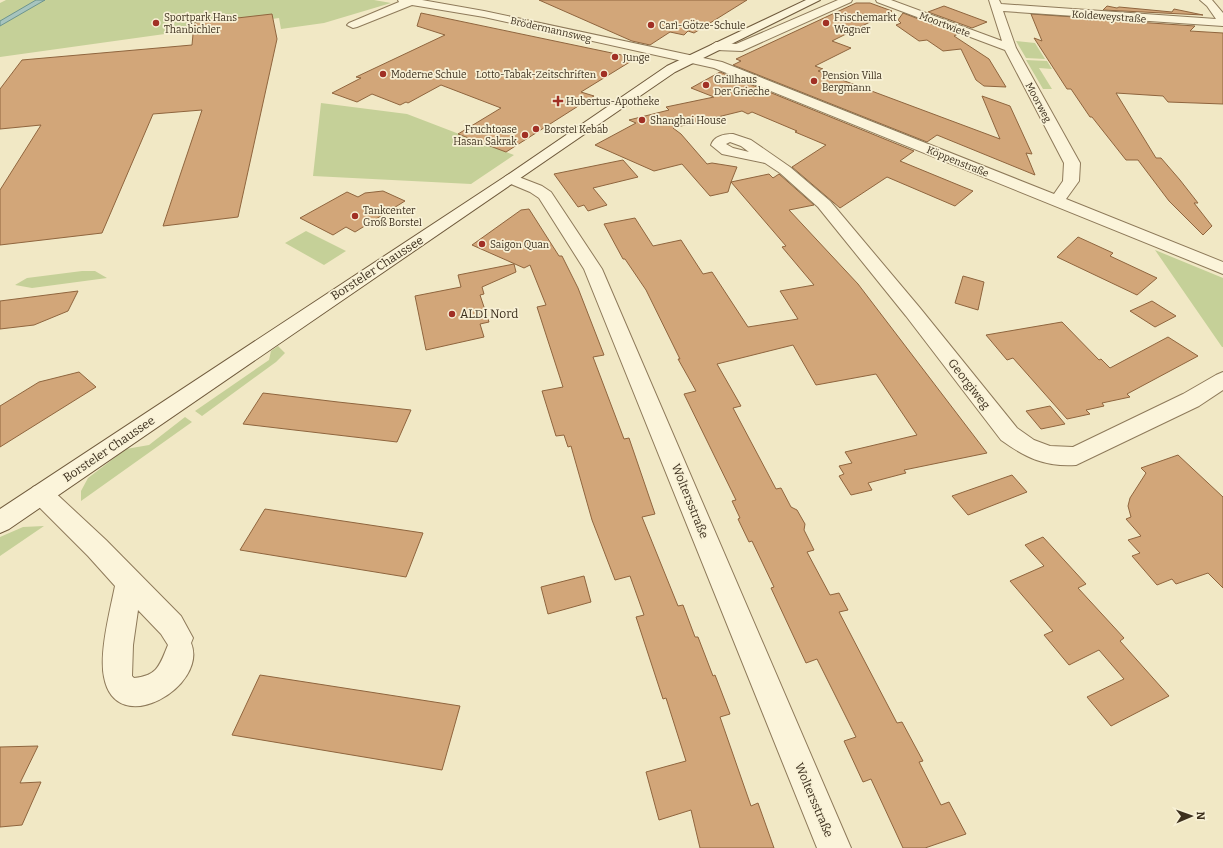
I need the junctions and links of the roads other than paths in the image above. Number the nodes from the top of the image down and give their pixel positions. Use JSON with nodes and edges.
{"nodes":[{"id":1,"x":815,"y":0,"type":"edge"},
{"id":2,"x":847,"y":0,"type":"edge"},
{"id":3,"x":881,"y":0,"type":"edge"},
{"id":4,"x":407,"y":1,"type":"edge"},
{"id":5,"x":1209,"y":1,"type":"edge"},
{"id":6,"x":994,"y":3,"type":"edge"},
{"id":7,"x":1223,"y":22,"type":"edge"},
{"id":8,"x":352,"y":25,"type":"dead end"},
{"id":9,"x":716,"y":46,"type":"junction"},
{"id":10,"x":1010,"y":48,"type":"junction"},
{"id":11,"x":691,"y":59,"type":"junction"},
{"id":12,"x":769,"y":159,"type":"dead end"},
{"id":13,"x":511,"y":179,"type":"junction"},
{"id":14,"x":1057,"y":201,"type":"junction"},
{"id":15,"x":1223,"y":268,"type":"edge"},
{"id":16,"x":1223,"y":380,"type":"edge"},
{"id":17,"x":41,"y":494,"type":"junction"},
{"id":18,"x":0,"y":522,"type":"edge"},
{"id":19,"x":129,"y":583,"type":"junction"},
{"id":20,"x":834,"y":848,"type":"edge"}],
"edges":[{"from":1,"to":9,"type":"street","name":"Borsteler Chaussee"},
{"from":2,"to":9,"type":"street"},
{"from":3,"to":10,"type":"street","name":"Moortwiete"},
{"from":4,"to":8,"type":"street","name":"Brödermannsweg"},
{"from":4,"to":11,"type":"street","name":"Brödermannsweg"},
{"from":5,"to":7,"type":"street"},
{"from":6,"to":7,"type":"street","name":"Koldeweystraße"},
{"from":6,"to":10,"type":"street","name":"Moorweg"},
{"from":9,"to":11,"type":"street","name":"Borsteler Chaussee"},
{"from":10,"to":14,"type":"street","name":"Moorweg"},
{"from":11,"to":13,"type":"street","name":"Borsteler Chaussee"},
{"from":11,"to":14,"type":"street","name":"Köppenstraße"},
{"from":12,"to":16,"type":"street","name":"Georgiweg"},
{"from":13,"to":17,"type":"street","name":"Borsteler Chaussee"},
{"from":13,"to":20,"type":"street","name":"Woltersstraße"},
{"from":14,"to":15,"type":"street","name":"Köppenstraße"},
{"from":17,"to":18,"type":"street","name":"Borsteler Chaussee"},
{"from":17,"to":19,"type":"street"},
{"from":19,"to":19,"type":"street"}]}
